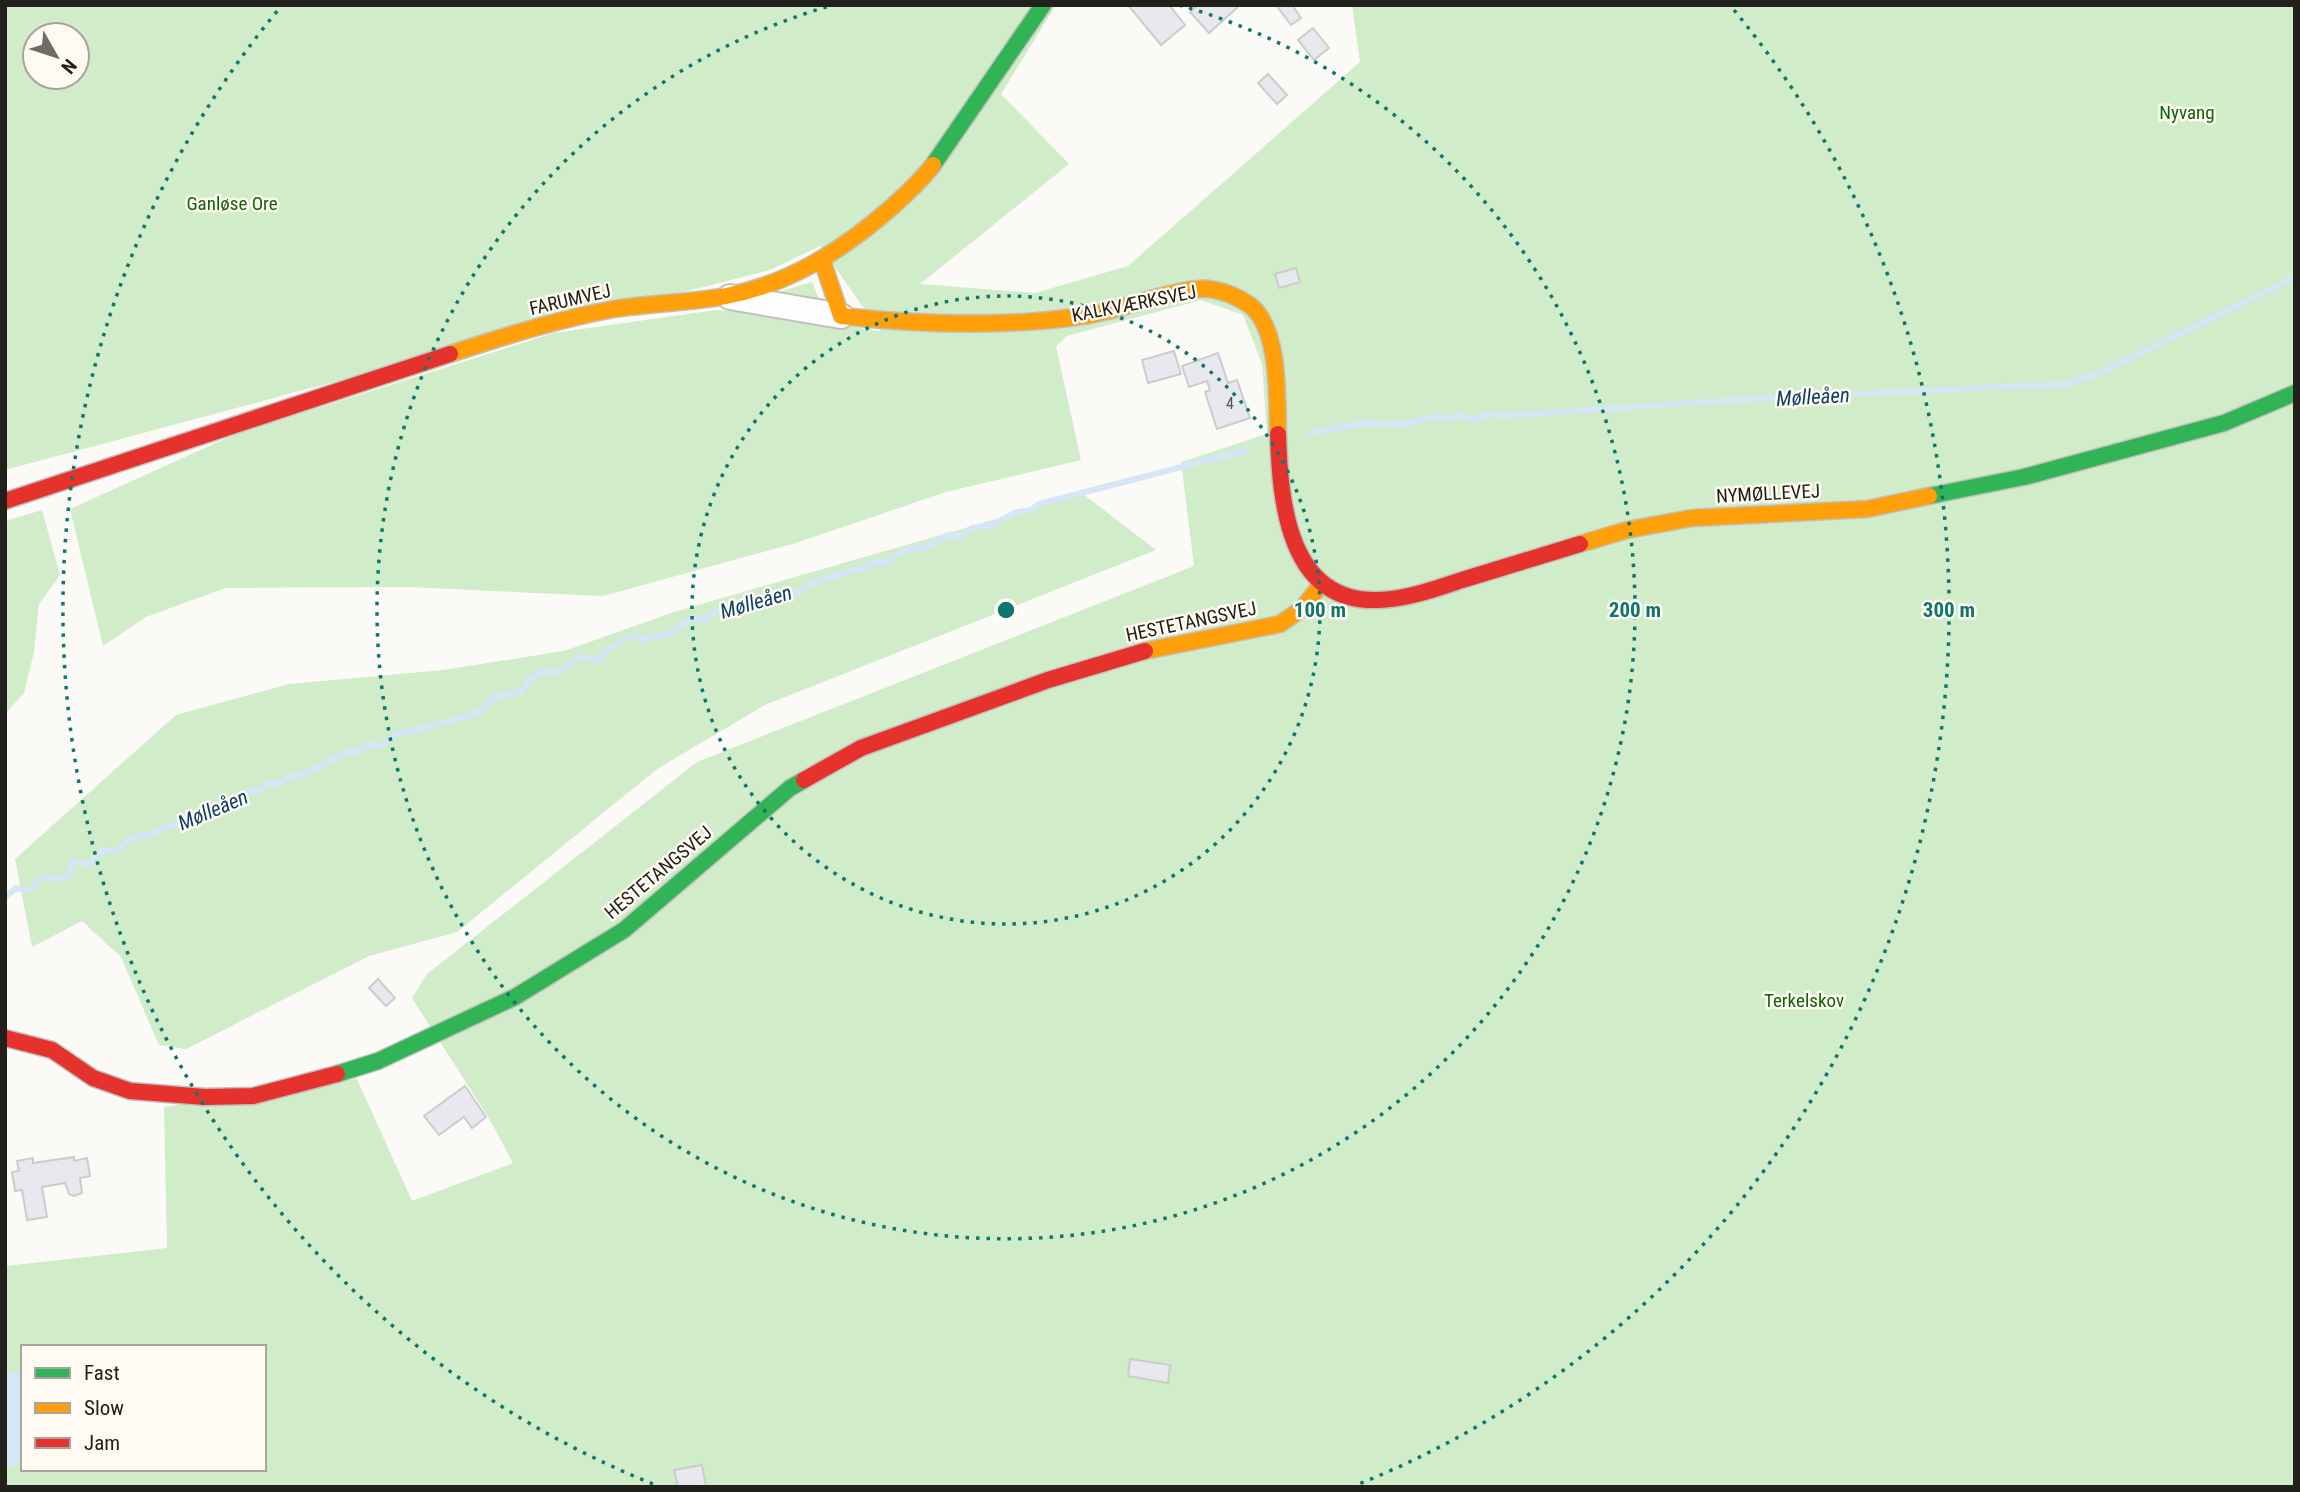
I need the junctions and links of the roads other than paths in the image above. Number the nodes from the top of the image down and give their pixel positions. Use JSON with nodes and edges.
{"nodes":[{"id":1,"x":1043,"y":5,"type":"edge"},
{"id":2,"x":822,"y":260,"type":"junction"},
{"id":3,"x":726,"y":296,"type":"junction"},
{"id":4,"x":841,"y":316,"type":"junction"},
{"id":5,"x":2295,"y":393,"type":"edge"},
{"id":6,"x":5,"y":501,"type":"edge"},
{"id":7,"x":1285,"y":515,"type":"joint"},
{"id":8,"x":1322,"y":583,"type":"junction"},
{"id":9,"x":5,"y":1038,"type":"edge"}],
"edges":[{"from":1,"to":2,"type":"street","name":"FARUMVEJ"},
{"from":2,"to":3,"type":"street","name":"FARUMVEJ"},
{"from":2,"to":4,"type":"street"},
{"from":3,"to":4,"type":"street","name":"KALKVÆRKSVEJ"},
{"from":3,"to":6,"type":"street","name":"FARUMVEJ"},
{"from":4,"to":7,"type":"street","name":"KALKVÆRKSVEJ"},
{"from":5,"to":8,"type":"street","name":"NYMØLLEVEJ"},
{"from":7,"to":8,"type":"street","name":"NYMØLLEVEJ"},
{"from":8,"to":9,"type":"street","name":"HESTETANGSVEJ"}]}
